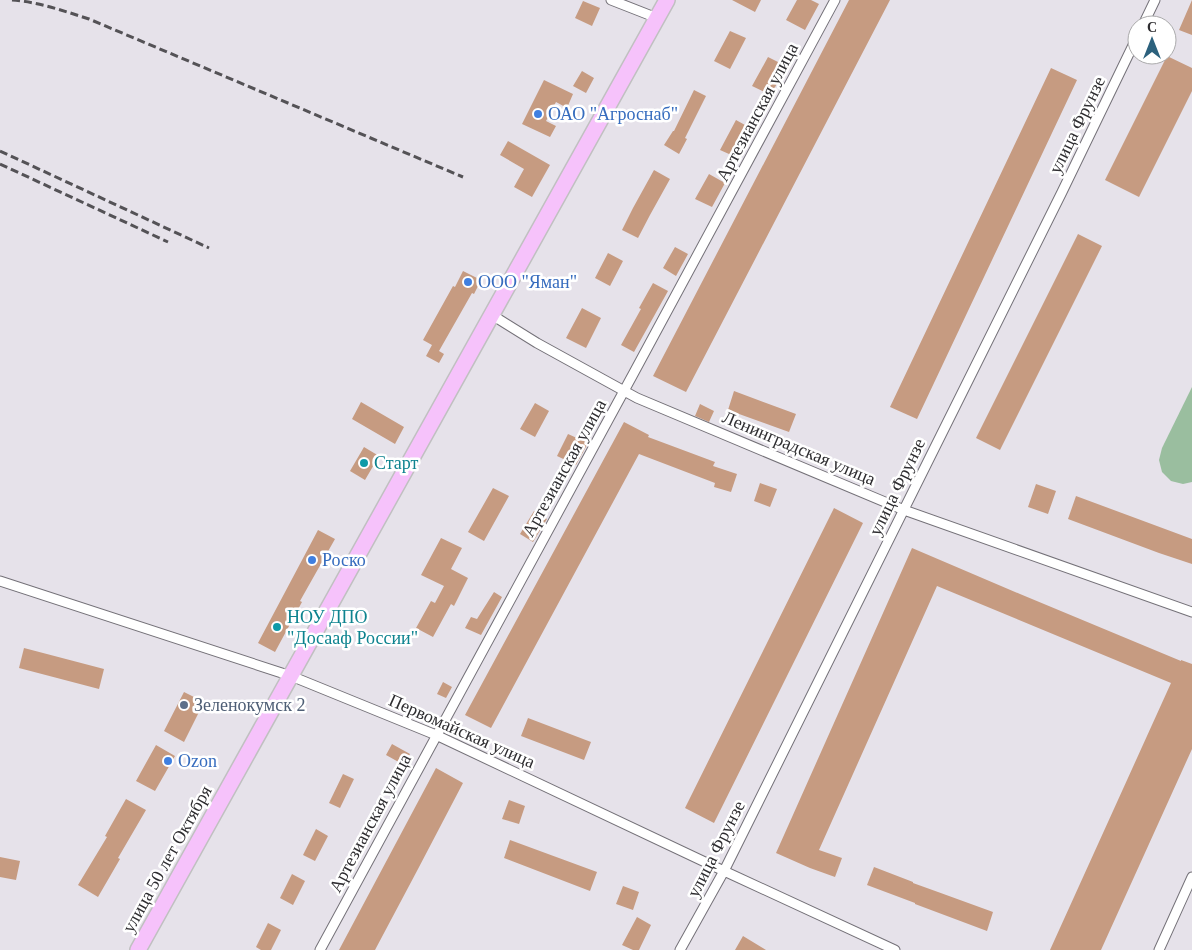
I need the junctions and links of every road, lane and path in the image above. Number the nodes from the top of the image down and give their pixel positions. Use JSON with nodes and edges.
{"nodes":[{"id":1,"x":611,"y":0,"type":"edge"},
{"id":2,"x":667,"y":0,"type":"edge"},
{"id":3,"x":835,"y":0,"type":"edge"},
{"id":4,"x":1155,"y":0,"type":"edge"},
{"id":5,"x":1147,"y":15,"type":"edge"},
{"id":6,"x":657,"y":18,"type":"junction"},
{"id":7,"x":1127,"y":57,"type":"edge"},
{"id":8,"x":492,"y":315,"type":"junction"},
{"id":9,"x":624,"y":392,"type":"junction"},
{"id":10,"x":904,"y":510,"type":"junction"},
{"id":11,"x":0,"y":581,"type":"edge"},
{"id":12,"x":1192,"y":612,"type":"edge"},
{"id":13,"x":291,"y":676,"type":"junction"},
{"id":14,"x":436,"y":734,"type":"junction"},
{"id":15,"x":724,"y":871,"type":"junction"},
{"id":16,"x":1192,"y":877,"type":"edge"},
{"id":17,"x":138,"y":950,"type":"edge"},
{"id":18,"x":320,"y":950,"type":"edge"},
{"id":19,"x":680,"y":950,"type":"edge"},
{"id":20,"x":896,"y":950,"type":"edge"},
{"id":21,"x":1159,"y":950,"type":"edge"}],
"edges":[{"from":1,"to":6,"type":"street"},
{"from":2,"to":6,"type":"highway","name":"улица 50 лет Октября"},
{"from":3,"to":9,"type":"street","name":"Артезианская улица"},
{"from":4,"to":5,"type":"street"},
{"from":6,"to":8,"type":"highway","name":"улица 50 лет Октября"},
{"from":7,"to":10,"type":"street","name":"улица Фрунзе"},
{"from":8,"to":9,"type":"street","name":"Ленинградская улица"},
{"from":8,"to":13,"type":"highway","name":"улица 50 лет Октября"},
{"from":9,"to":10,"type":"street","name":"Ленинградская улица"},
{"from":9,"to":14,"type":"street","name":"Артезианская улица"},
{"from":10,"to":12,"type":"street","name":"Ленинградская улица"},
{"from":10,"to":15,"type":"street","name":"улица Фрунзе"},
{"from":11,"to":13,"type":"street","name":"Первомайская улица"},
{"from":13,"to":14,"type":"street","name":"Первомайская улица"},
{"from":13,"to":17,"type":"highway","name":"улица 50 лет Октября"},
{"from":14,"to":15,"type":"street","name":"Первомайская улица"},
{"from":14,"to":18,"type":"street","name":"Артезианская улица"},
{"from":15,"to":19,"type":"street","name":"улица Фрунзе"},
{"from":15,"to":20,"type":"street","name":"Первомайская улица"},
{"from":16,"to":21,"type":"street"}]}
